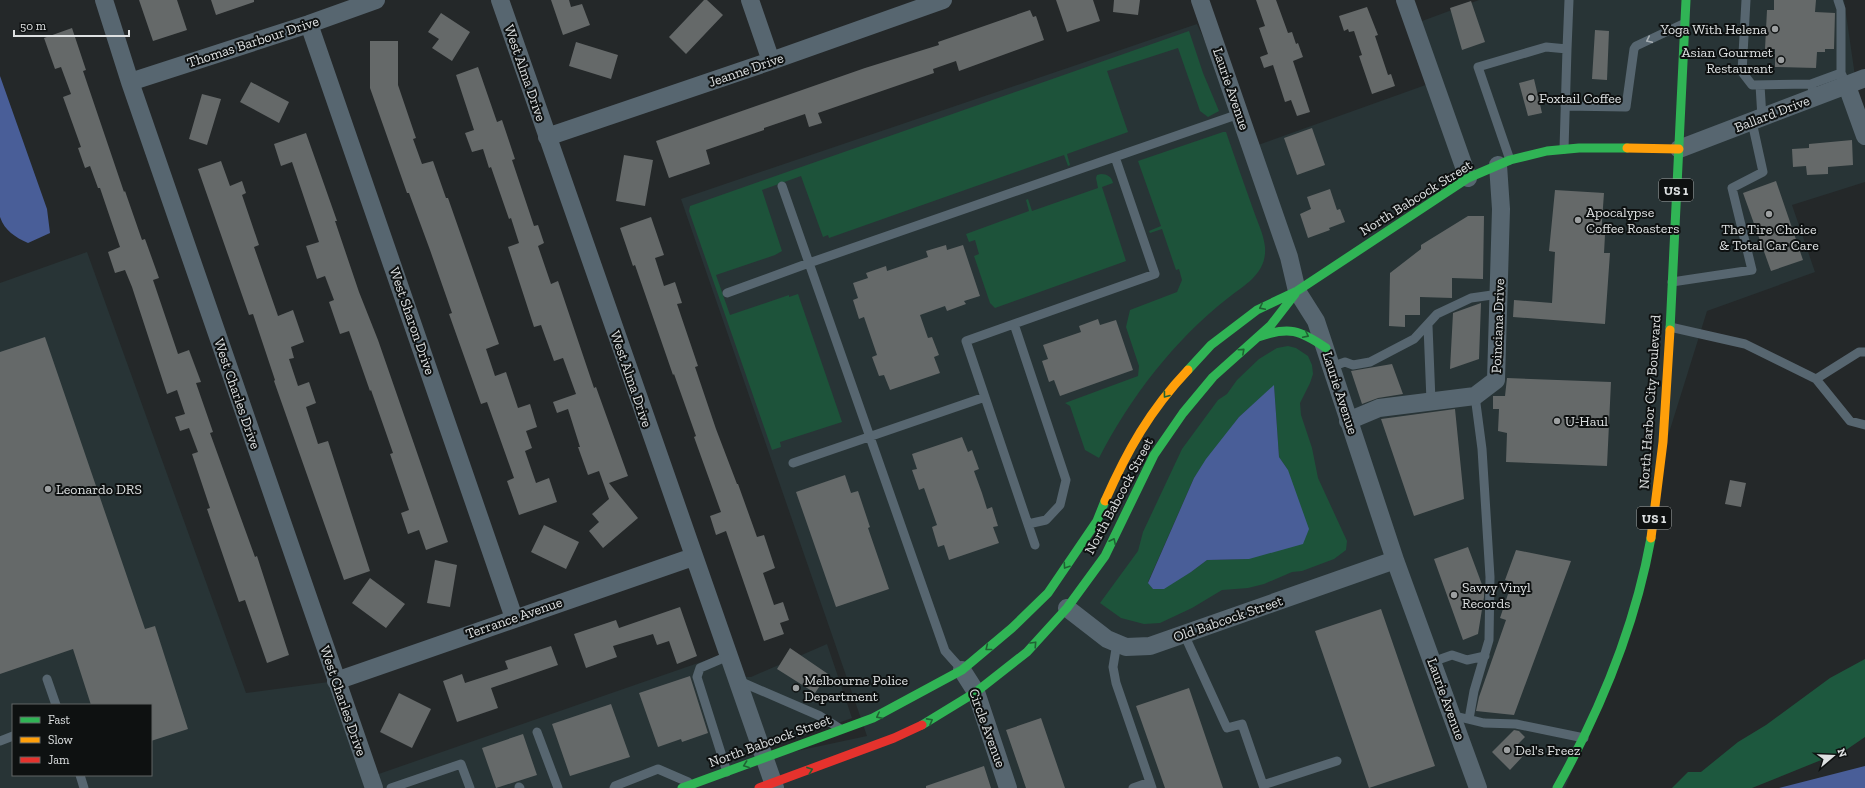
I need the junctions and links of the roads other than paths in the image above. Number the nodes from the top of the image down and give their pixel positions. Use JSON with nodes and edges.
{"nodes":[{"id":1,"x":104,"y":0,"type":"edge"},
{"id":2,"x":376,"y":0,"type":"edge"},
{"id":3,"x":500,"y":0,"type":"edge"},
{"id":4,"x":750,"y":0,"type":"edge"},
{"id":5,"x":943,"y":0,"type":"edge"},
{"id":6,"x":1200,"y":0,"type":"edge"},
{"id":7,"x":1406,"y":0,"type":"edge"},
{"id":8,"x":1568,"y":0,"type":"edge"},
{"id":9,"x":1686,"y":0,"type":"edge"},
{"id":10,"x":1746,"y":0,"type":"edge"},
{"id":11,"x":1838,"y":0,"type":"edge"},
{"id":12,"x":309,"y":24,"type":"junction"},
{"id":13,"x":1685,"y":24,"type":"junction"},
{"id":14,"x":1567,"y":49,"type":"junction"},
{"id":15,"x":771,"y":61,"type":"junction"},
{"id":16,"x":1865,"y":78,"type":"edge"},
{"id":17,"x":1844,"y":79,"type":"junction"},
{"id":18,"x":130,"y":82,"type":"junction"},
{"id":19,"x":1760,"y":85,"type":"junction"},
{"id":20,"x":1813,"y":91,"type":"junction"},
{"id":21,"x":1565,"y":106,"type":"junction"},
{"id":22,"x":1239,"y":114,"type":"junction"},
{"id":23,"x":1757,"y":120,"type":"junction"},
{"id":24,"x":1865,"y":136,"type":"edge"},
{"id":25,"x":547,"y":137,"type":"junction"},
{"id":26,"x":1564,"y":149,"type":"junction"},
{"id":27,"x":1678,"y":149,"type":"junction"},
{"id":28,"x":1114,"y":157,"type":"junction"},
{"id":29,"x":1504,"y":162,"type":"junction"},
{"id":30,"x":1468,"y":178,"type":"junction"},
{"id":31,"x":782,"y":186,"type":"dead end"},
{"id":32,"x":809,"y":263,"type":"junction"},
{"id":33,"x":1672,"y":282,"type":"junction"},
{"id":34,"x":1297,"y":291,"type":"junction"},
{"id":35,"x":727,"y":293,"type":"dead end"},
{"id":36,"x":1499,"y":294,"type":"junction"},
{"id":37,"x":1014,"y":324,"type":"junction"},
{"id":38,"x":1428,"y":326,"type":"junction"},
{"id":39,"x":1670,"y":327,"type":"junction"},
{"id":40,"x":1257,"y":338,"type":"junction"},
{"id":41,"x":1326,"y":348,"type":"junction"},
{"id":42,"x":1865,"y":352,"type":"edge"},
{"id":43,"x":1331,"y":366,"type":"junction"},
{"id":44,"x":1816,"y":379,"type":"junction"},
{"id":45,"x":1475,"y":396,"type":"junction"},
{"id":46,"x":985,"y":397,"type":"junction"},
{"id":47,"x":1431,"y":402,"type":"junction"},
{"id":48,"x":1348,"y":421,"type":"junction"},
{"id":49,"x":1865,"y":425,"type":"edge"},
{"id":50,"x":870,"y":435,"type":"junction"},
{"id":51,"x":793,"y":463,"type":"dead end"},
{"id":52,"x":1028,"y":524,"type":"junction"},
{"id":53,"x":1035,"y":546,"type":"dead end"},
{"id":54,"x":693,"y":557,"type":"junction"},
{"id":55,"x":1395,"y":560,"type":"junction"},
{"id":56,"x":1067,"y":608,"type":"junction"},
{"id":57,"x":514,"y":618,"type":"junction"},
{"id":58,"x":1184,"y":634,"type":"junction"},
{"id":59,"x":1117,"y":643,"type":"junction"},
{"id":60,"x":728,"y":656,"type":"junction"},
{"id":61,"x":1484,"y":656,"type":"junction"},
{"id":62,"x":1432,"y":662,"type":"junction"},
{"id":63,"x":962,"y":670,"type":"junction"},
{"id":64,"x":47,"y":679,"type":"dead end"},
{"id":65,"x":736,"y":680,"type":"junction"},
{"id":66,"x":336,"y":681,"type":"junction"},
{"id":67,"x":976,"y":692,"type":"junction"},
{"id":68,"x":56,"y":704,"type":"edge"},
{"id":69,"x":1452,"y":715,"type":"junction"},
{"id":70,"x":1469,"y":719,"type":"junction"},
{"id":71,"x":842,"y":730,"type":"junction"},
{"id":72,"x":537,"y":732,"type":"dead end"},
{"id":73,"x":12,"y":736,"type":"edge"},
{"id":74,"x":1584,"y":738,"type":"junction"},
{"id":75,"x":0,"y":741,"type":"edge"},
{"id":76,"x":764,"y":758,"type":"junction"},
{"id":77,"x":1337,"y":761,"type":"dead end"},
{"id":78,"x":727,"y":772,"type":"junction"},
{"id":79,"x":80,"y":776,"type":"edge"},
{"id":80,"x":693,"y":784,"type":"junction"},
{"id":81,"x":1151,"y":785,"type":"edge"},
{"id":82,"x":769,"y":786,"type":"edge"},
{"id":83,"x":1264,"y":786,"type":"edge"},
{"id":84,"x":84,"y":788,"type":"edge"},
{"id":85,"x":374,"y":788,"type":"edge"},
{"id":86,"x":391,"y":788,"type":"edge"},
{"id":87,"x":470,"y":788,"type":"edge"},
{"id":88,"x":558,"y":788,"type":"edge"},
{"id":89,"x":614,"y":788,"type":"edge"},
{"id":90,"x":682,"y":788,"type":"edge"},
{"id":91,"x":1008,"y":788,"type":"edge"},
{"id":92,"x":1133,"y":788,"type":"edge"},
{"id":93,"x":1478,"y":788,"type":"edge"},
{"id":94,"x":1557,"y":788,"type":"edge"}],
"edges":[{"from":1,"to":18,"type":"street","name":"West Charles Drive"},
{"from":2,"to":12,"type":"street","name":"Thomas Barbour Drive"},
{"from":3,"to":25,"type":"street","name":"West Alma Drive"},
{"from":4,"to":15,"type":"street"},
{"from":5,"to":15,"type":"street","name":"Jeanne Drive"},
{"from":6,"to":22,"type":"street","name":"Laurie Avenue"},
{"from":7,"to":30,"type":"street"},
{"from":8,"to":14,"type":"lane"},
{"from":9,"to":13,"type":"main road","name":"North Harbor City Boulevard","number":"US 1"},
{"from":10,"to":19,"type":"lane"},
{"from":11,"to":17,"type":"lane"},
{"from":12,"to":18,"type":"street","name":"Thomas Barbour Drive"},
{"from":12,"to":57,"type":"street","name":"West Sharon Drive"},
{"from":13,"to":21,"type":"lane","one_way":true},
{"from":13,"to":27,"type":"main road","name":"North Harbor City Boulevard","number":"US 1"},
{"from":14,"to":21,"type":"lane"},
{"from":14,"to":29,"type":"lane"},
{"from":15,"to":25,"type":"street","name":"Jeanne Drive"},
{"from":16,"to":17,"type":"street","name":"Ballard Drive"},
{"from":17,"to":20,"type":"street","name":"Ballard Drive"},
{"from":17,"to":24,"type":"street"},
{"from":18,"to":66,"type":"street","name":"West Charles Drive"},
{"from":19,"to":20,"type":"lane"},
{"from":19,"to":23,"type":"lane"},
{"from":20,"to":23,"type":"street","name":"Ballard Drive"},
{"from":21,"to":26,"type":"lane"},
{"from":22,"to":28,"type":"lane"},
{"from":22,"to":34,"type":"street","name":"Laurie Avenue"},
{"from":23,"to":27,"type":"street","name":"Ballard Drive"},
{"from":23,"to":33,"type":"lane"},
{"from":25,"to":54,"type":"street","name":"West Alma Drive"},
{"from":26,"to":27,"type":"main road","name":"North Babcock Street"},
{"from":26,"to":29,"type":"main road","name":"North Babcock Street"},
{"from":27,"to":33,"type":"main road","name":"North Harbor City Boulevard","number":"US 1"},
{"from":28,"to":32,"type":"lane"},
{"from":28,"to":37,"type":"lane"},
{"from":29,"to":30,"type":"main road","name":"North Babcock Street"},
{"from":29,"to":36,"type":"street","name":"Poinciana Drive"},
{"from":30,"to":34,"type":"main road","name":"North Babcock Street"},
{"from":31,"to":32,"type":"lane"},
{"from":32,"to":35,"type":"lane"},
{"from":32,"to":50,"type":"lane"},
{"from":33,"to":39,"type":"main road","name":"North Harbor City Boulevard","number":"US 1"},
{"from":34,"to":40,"type":"main road","name":"North Babcock Street"},
{"from":34,"to":41,"type":"street","name":"Laurie Avenue"},
{"from":34,"to":63,"type":"main road","name":"North Babcock Street","one_way":true},
{"from":36,"to":38,"type":"lane"},
{"from":36,"to":45,"type":"street","name":"Poinciana Drive"},
{"from":37,"to":46,"type":"lane"},
{"from":37,"to":52,"type":"lane"},
{"from":38,"to":43,"type":"lane"},
{"from":38,"to":47,"type":"lane"},
{"from":39,"to":44,"type":"lane"},
{"from":39,"to":74,"type":"main road","name":"North Harbor City Boulevard","number":"US 1"},
{"from":40,"to":41,"type":"main road","one_way":true},
{"from":56,"to":40,"type":"main road","name":"North Babcock Street","one_way":true},
{"from":41,"to":43,"type":"street","name":"Laurie Avenue"},
{"from":42,"to":44,"type":"lane"},
{"from":43,"to":48,"type":"street","name":"Laurie Avenue"},
{"from":44,"to":49,"type":"lane"},
{"from":45,"to":47,"type":"street","name":"Poinciana Drive"},
{"from":45,"to":61,"type":"lane"},
{"from":46,"to":50,"type":"lane"},
{"from":46,"to":52,"type":"lane"},
{"from":47,"to":48,"type":"street","name":"Poinciana Drive"},
{"from":48,"to":55,"type":"street","name":"Laurie Avenue"},
{"from":50,"to":51,"type":"lane"},
{"from":50,"to":63,"type":"lane"},
{"from":52,"to":53,"type":"lane"},
{"from":54,"to":57,"type":"street","name":"Terrance Avenue"},
{"from":54,"to":60,"type":"street","name":"West Alma Drive"},
{"from":55,"to":58,"type":"street","name":"Old Babcock Street"},
{"from":55,"to":62,"type":"street","name":"Laurie Avenue"},
{"from":56,"to":59,"type":"street","name":"Old Babcock Street"},
{"from":67,"to":56,"type":"main road","name":"North Babcock Street","one_way":true},
{"from":57,"to":66,"type":"street","name":"Terrance Avenue"},
{"from":58,"to":59,"type":"street","name":"Old Babcock Street"},
{"from":58,"to":83,"type":"lane"},
{"from":59,"to":81,"type":"lane"},
{"from":60,"to":65,"type":"street","name":"West Alma Drive"},
{"from":60,"to":78,"type":"lane"},
{"from":61,"to":62,"type":"lane"},
{"from":61,"to":70,"type":"lane"},
{"from":62,"to":69,"type":"street","name":"Laurie Avenue"},
{"from":63,"to":67,"type":"street","name":"Circle Avenue"},
{"from":63,"to":71,"type":"main road","name":"North Babcock Street","one_way":true},
{"from":64,"to":68,"type":"lane"},
{"from":65,"to":71,"type":"lane"},
{"from":65,"to":76,"type":"street","name":"West Alma Drive"},
{"from":66,"to":85,"type":"street","name":"West Charles Drive"},
{"from":82,"to":67,"type":"main road","name":"North Babcock Street","one_way":true},
{"from":67,"to":91,"type":"street","name":"Circle Avenue"},
{"from":69,"to":70,"type":"lane"},
{"from":69,"to":93,"type":"street","name":"Laurie Avenue"},
{"from":70,"to":74,"type":"lane"},
{"from":71,"to":76,"type":"main road","name":"North Babcock Street"},
{"from":72,"to":88,"type":"lane"},
{"from":73,"to":75,"type":"lane"},
{"from":74,"to":94,"type":"main road","name":"North Harbor City Boulevard","number":"US 1"},
{"from":76,"to":78,"type":"main road","name":"North Babcock Street","one_way":true},
{"from":76,"to":82,"type":"street","name":"West Alma Drive"},
{"from":77,"to":83,"type":"lane"},
{"from":78,"to":80,"type":"main road","name":"North Babcock Street"},
{"from":79,"to":84,"type":"lane"},
{"from":80,"to":89,"type":"lane"},
{"from":80,"to":90,"type":"main road","name":"North Babcock Street"},
{"from":81,"to":92,"type":"lane"},
{"from":86,"to":87,"type":"lane"}]}
